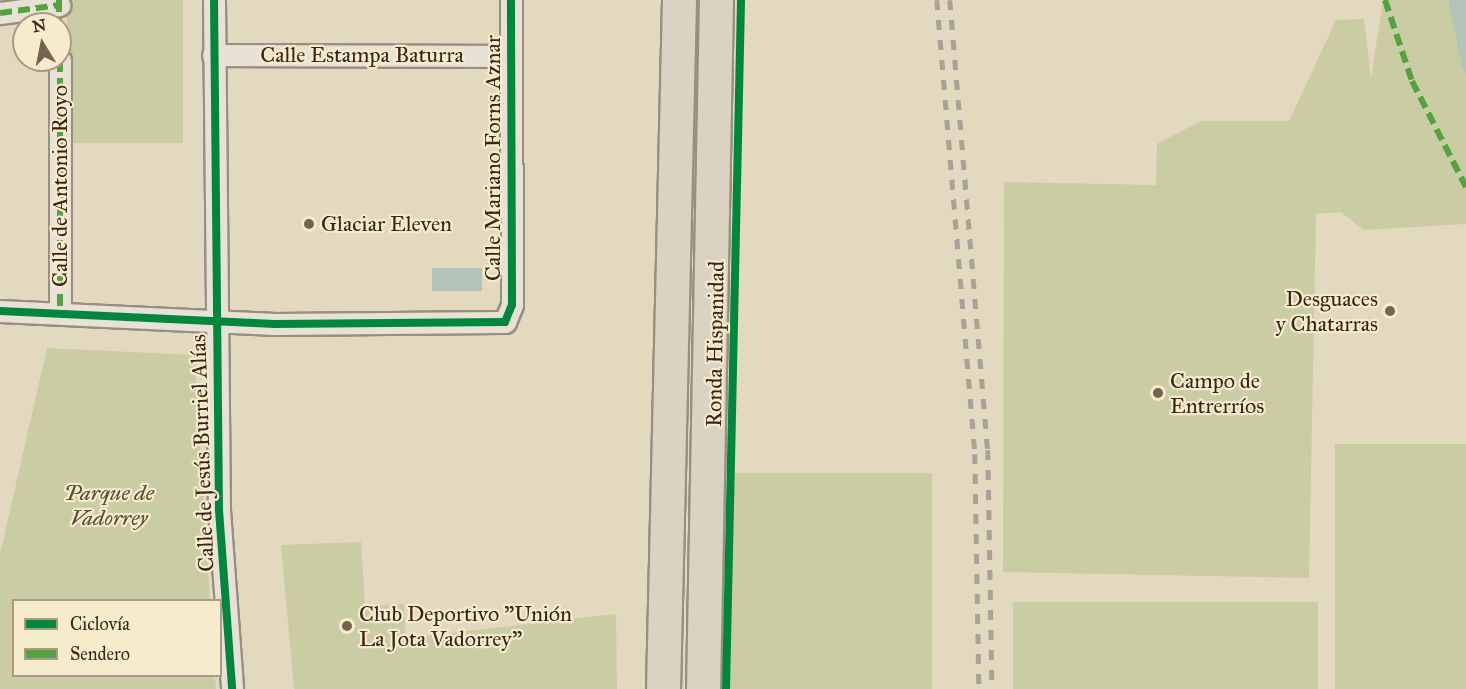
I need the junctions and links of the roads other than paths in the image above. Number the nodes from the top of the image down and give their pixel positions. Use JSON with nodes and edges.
{"nodes":[{"id":1,"x":214,"y":0,"type":"edge"},
{"id":2,"x":511,"y":0,"type":"edge"},
{"id":3,"x":679,"y":0,"type":"edge"},
{"id":4,"x":716,"y":0,"type":"edge"},
{"id":5,"x":59,"y":10,"type":"edge"},
{"id":6,"x":0,"y":13,"type":"edge"},
{"id":7,"x":213,"y":55,"type":"junction"},
{"id":8,"x":511,"y":56,"type":"junction"},
{"id":9,"x":60,"y":72,"type":"edge"},
{"id":10,"x":0,"y":310,"type":"edge"},
{"id":11,"x":60,"y":313,"type":"junction"},
{"id":12,"x":215,"y":321,"type":"junction"},
{"id":13,"x":232,"y":689,"type":"edge"},
{"id":14,"x":663,"y":689,"type":"edge"},
{"id":15,"x":703,"y":689,"type":"edge"}],
"edges":[{"from":1,"to":7,"type":"street","name":"Calle de Jesús Burriel Alías"},
{"from":2,"to":8,"type":"street","name":"Calle Mariano Forns Aznar"},
{"from":3,"to":14,"type":"highway","name":"Ronda Hispanidad"},
{"from":4,"to":15,"type":"highway","name":"Ronda Hispanidad"},
{"from":5,"to":6,"type":"street"},
{"from":7,"to":8,"type":"street","name":"Calle Estampa Baturra"},
{"from":7,"to":12,"type":"street","name":"Calle de Jesús Burriel Alías"},
{"from":8,"to":12,"type":"street","name":"Calle Mariano Forns Aznar"},
{"from":9,"to":11,"type":"street","name":"Calle de Antonio Royo"},
{"from":10,"to":11,"type":"street"},
{"from":11,"to":12,"type":"street"},
{"from":12,"to":13,"type":"street","name":"Calle de Jesús Burriel Alías"}]}
